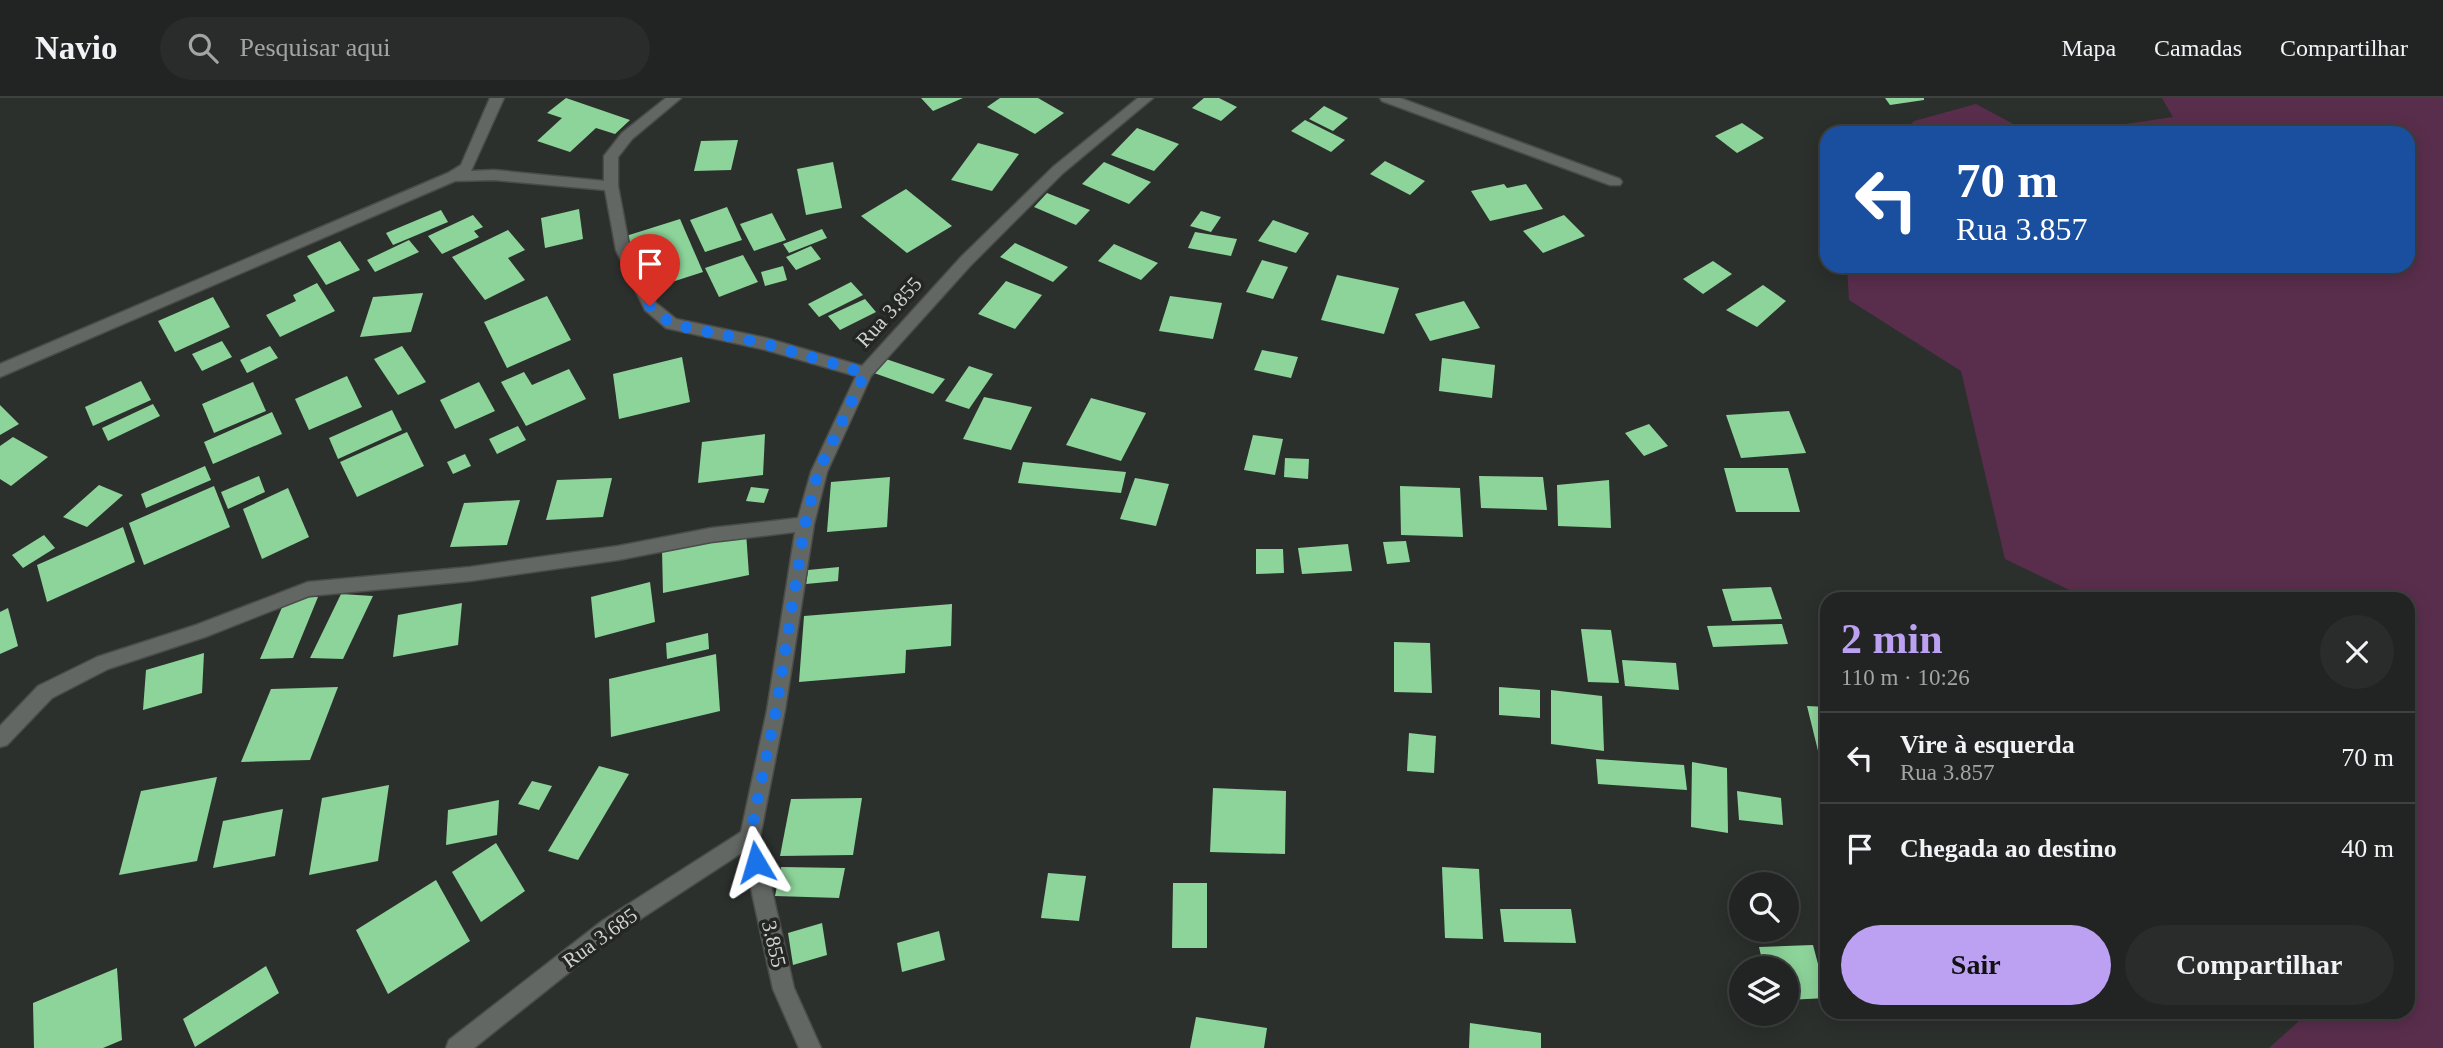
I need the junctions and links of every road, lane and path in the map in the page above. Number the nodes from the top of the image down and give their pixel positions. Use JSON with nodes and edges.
{"nodes":[{"id":1,"x":497,"y":98,"type":"edge"},
{"id":2,"x":674,"y":98,"type":"edge"},
{"id":3,"x":1146,"y":98,"type":"edge"},
{"id":4,"x":1387,"y":98,"type":"edge"},
{"id":5,"x":453,"y":176,"type":"junction"},
{"id":6,"x":1615,"y":182,"type":"dead end"},
{"id":7,"x":611,"y":186,"type":"junction"},
{"id":8,"x":0,"y":371,"type":"edge"},
{"id":9,"x":865,"y":373,"type":"junction"},
{"id":10,"x":805,"y":524,"type":"junction"},
{"id":11,"x":0,"y":739,"type":"edge"},
{"id":12,"x":750,"y":837,"type":"junction"},
{"id":13,"x":457,"y":1048,"type":"edge"},
{"id":14,"x":810,"y":1048,"type":"edge"}],
"edges":[{"from":1,"to":5,"type":"street"},
{"from":2,"to":7,"type":"street"},
{"from":3,"to":9,"type":"street","name":"Rua 3.855"},
{"from":4,"to":6,"type":"street"},
{"from":5,"to":7,"type":"street"},
{"from":5,"to":8,"type":"street"},
{"from":7,"to":9,"type":"street"},
{"from":9,"to":10,"type":"street","name":"Rua 3.855"},
{"from":10,"to":11,"type":"street"},
{"from":10,"to":12,"type":"street","name":"Rua 3.855"},
{"from":12,"to":13,"type":"street","name":"Rua 3.685"},
{"from":12,"to":14,"type":"street","name":"3.855"}]}
